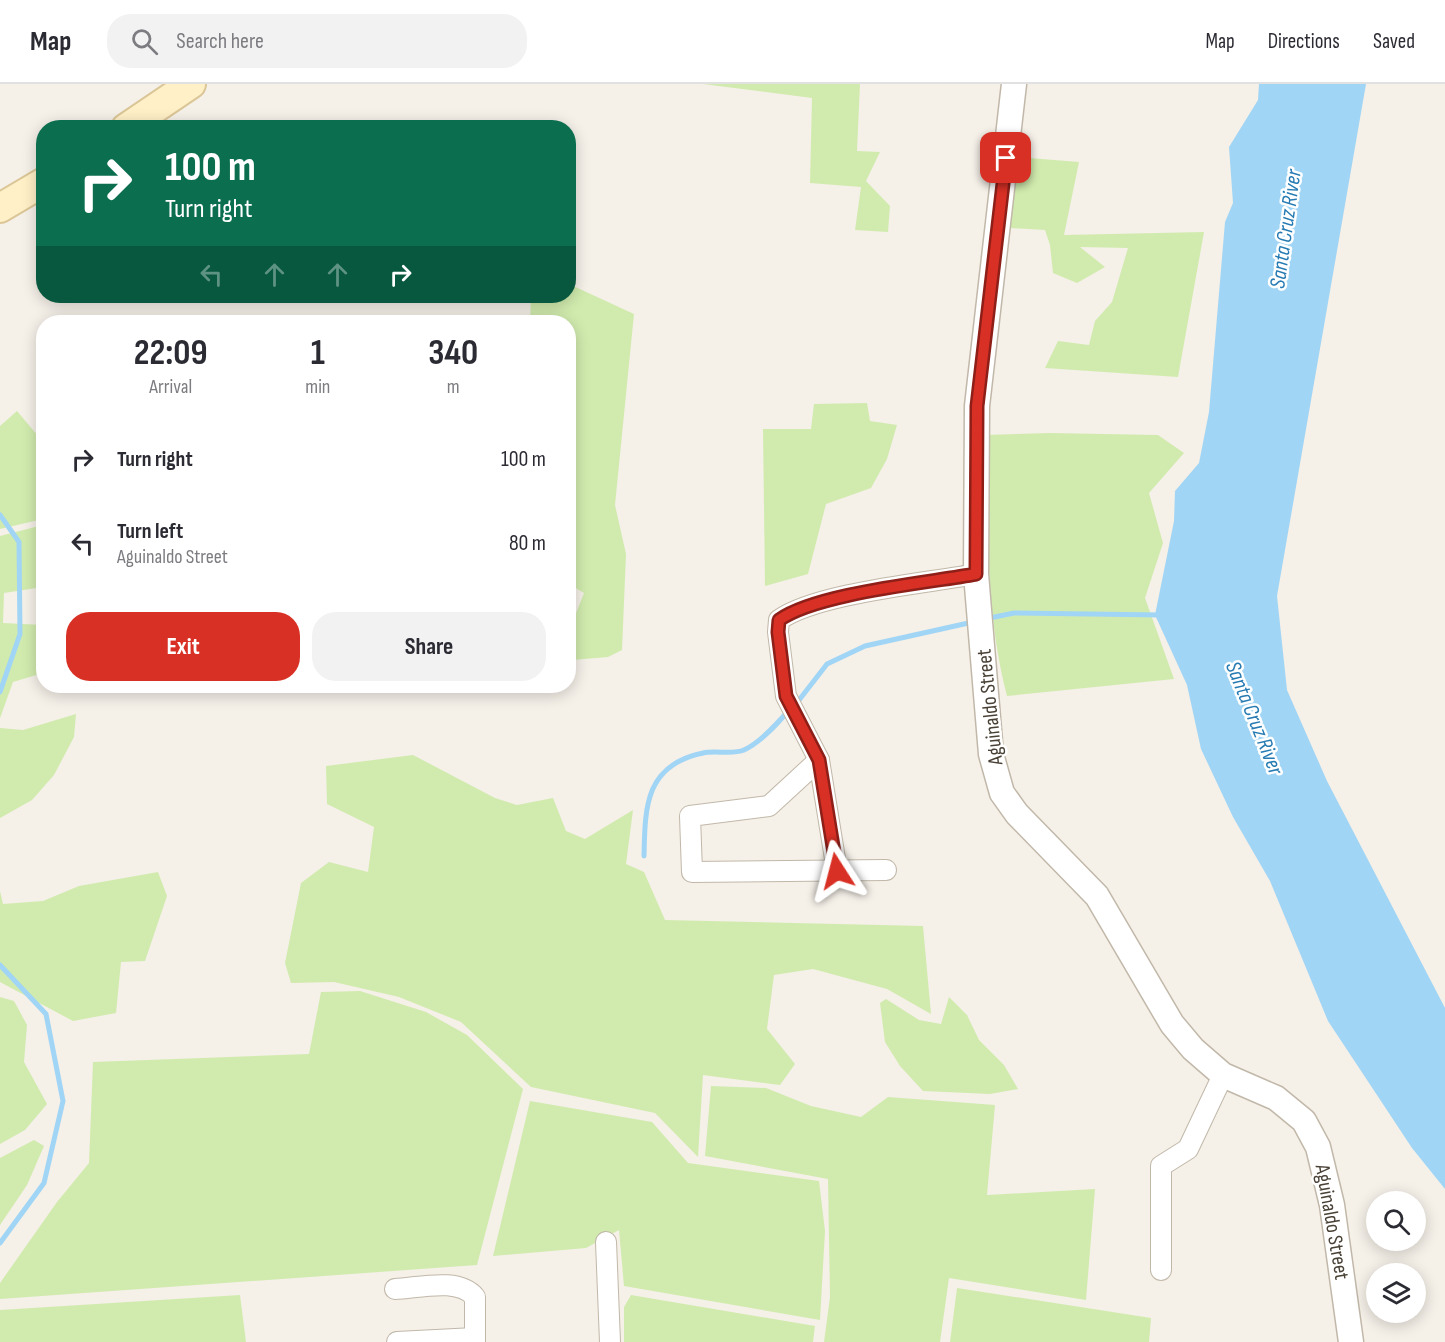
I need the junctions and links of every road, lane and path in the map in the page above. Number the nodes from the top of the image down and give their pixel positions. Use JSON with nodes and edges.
{"nodes":[{"id":1,"x":191,"y":84,"type":"edge"},
{"id":2,"x":1014,"y":84,"type":"edge"},
{"id":3,"x":138,"y":120,"type":"edge"},
{"id":4,"x":36,"y":188,"type":"edge"},
{"id":5,"x":0,"y":208,"type":"edge"},
{"id":6,"x":976,"y":574,"type":"junction"},
{"id":7,"x":819,"y":760,"type":"junction"},
{"id":8,"x":886,"y":870,"type":"dead end"},
{"id":9,"x":837,"y":871,"type":"junction"},
{"id":10,"x":1223,"y":1075,"type":"junction"},
{"id":11,"x":606,"y":1242,"type":"dead end"},
{"id":12,"x":1161,"y":1270,"type":"dead end"},
{"id":13,"x":395,"y":1289,"type":"dead end"},
{"id":14,"x":475,"y":1340,"type":"edge"},
{"id":15,"x":397,"y":1342,"type":"edge"},
{"id":16,"x":610,"y":1342,"type":"edge"},
{"id":17,"x":1351,"y":1342,"type":"edge"}],
"edges":[{"from":1,"to":3,"type":"main road"},
{"from":2,"to":6,"type":"street","name":"Aguinaldo Street"},
{"from":4,"to":5,"type":"main road"},
{"from":6,"to":7,"type":"street"},
{"from":6,"to":10,"type":"street","name":"Aguinaldo Street"},
{"from":7,"to":9,"type":"street"},
{"from":7,"to":9,"type":"street"},
{"from":8,"to":9,"type":"street"},
{"from":10,"to":12,"type":"street"},
{"from":10,"to":17,"type":"street","name":"Aguinaldo Street"},
{"from":11,"to":16,"type":"street"},
{"from":13,"to":14,"type":"street"},
{"from":14,"to":15,"type":"street"}]}
